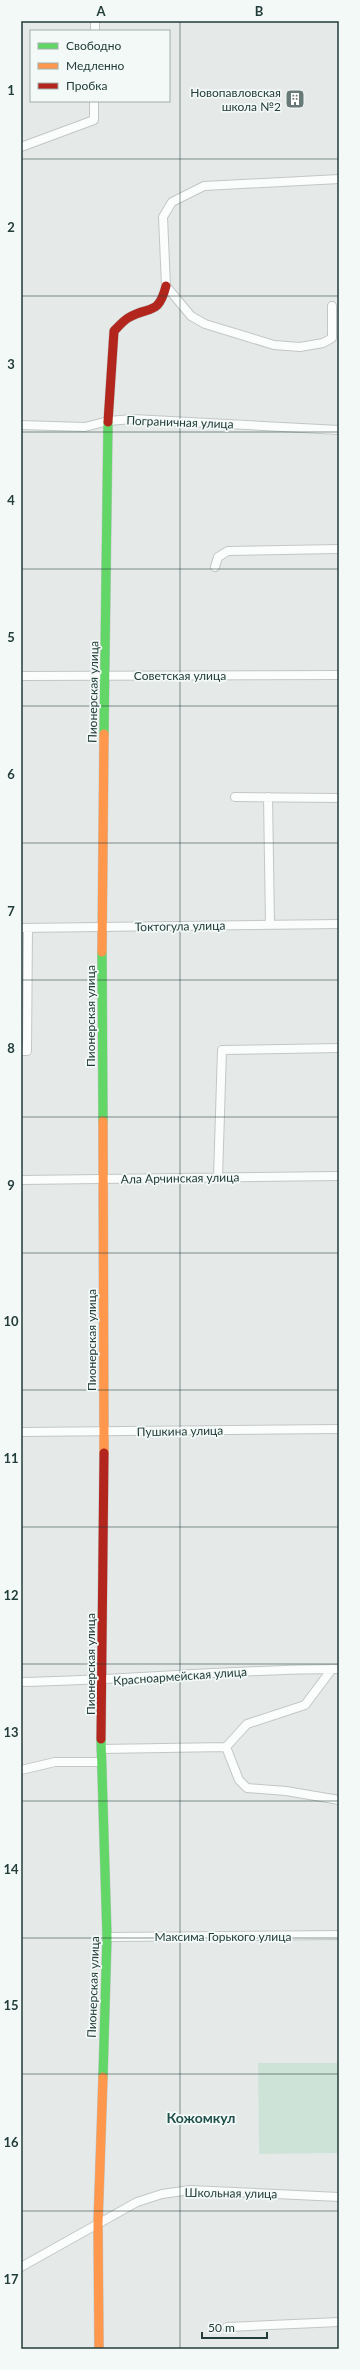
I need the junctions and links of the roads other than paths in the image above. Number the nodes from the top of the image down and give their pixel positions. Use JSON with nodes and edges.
{"nodes":[{"id":1,"x":94,"y":102,"type":"edge"},
{"id":2,"x":21,"y":147,"type":"edge"},
{"id":3,"x":339,"y":179,"type":"edge"},
{"id":4,"x":166,"y":286,"type":"junction"},
{"id":5,"x":332,"y":306,"type":"dead end"},
{"id":6,"x":108,"y":421,"type":"junction"},
{"id":7,"x":21,"y":425,"type":"edge"},
{"id":8,"x":339,"y":430,"type":"edge"},
{"id":9,"x":339,"y":549,"type":"edge"},
{"id":10,"x":215,"y":567,"type":"dead end"},
{"id":11,"x":339,"y":675,"type":"edge"},
{"id":12,"x":21,"y":676,"type":"edge"},
{"id":13,"x":105,"y":676,"type":"junction"},
{"id":14,"x":235,"y":797,"type":"dead end"},
{"id":15,"x":268,"y":797,"type":"junction"},
{"id":16,"x":339,"y":798,"type":"edge"},
{"id":17,"x":339,"y":924,"type":"edge"},
{"id":18,"x":270,"y":925,"type":"junction"},
{"id":19,"x":102,"y":927,"type":"junction"},
{"id":20,"x":24,"y":928,"type":"edge"},
{"id":21,"x":339,"y":1048,"type":"edge"},
{"id":22,"x":21,"y":1051,"type":"edge"},
{"id":23,"x":339,"y":1176,"type":"edge"},
{"id":24,"x":218,"y":1177,"type":"junction"},
{"id":25,"x":102,"y":1179,"type":"junction"},
{"id":26,"x":21,"y":1180,"type":"edge"},
{"id":27,"x":339,"y":1429,"type":"edge"},
{"id":28,"x":104,"y":1431,"type":"junction"},
{"id":29,"x":21,"y":1432,"type":"edge"},
{"id":30,"x":336,"y":1669,"type":"edge"},
{"id":31,"x":102,"y":1681,"type":"junction"},
{"id":32,"x":21,"y":1682,"type":"edge"},
{"id":33,"x":226,"y":1747,"type":"junction"},
{"id":34,"x":101,"y":1749,"type":"junction"},
{"id":35,"x":101,"y":1762,"type":"junction"},
{"id":36,"x":21,"y":1770,"type":"edge"},
{"id":37,"x":339,"y":1800,"type":"edge"},
{"id":38,"x":339,"y":1935,"type":"edge"},
{"id":39,"x":107,"y":1937,"type":"junction"},
{"id":40,"x":339,"y":2197,"type":"edge"},
{"id":41,"x":98,"y":2224,"type":"junction"},
{"id":42,"x":21,"y":2267,"type":"edge"},
{"id":43,"x":339,"y":2322,"type":"edge"},
{"id":44,"x":227,"y":2327,"type":"dead end"},
{"id":45,"x":99,"y":2349,"type":"edge"}],
"edges":[{"from":1,"to":2,"type":"street"},
{"from":3,"to":4,"type":"street"},
{"from":4,"to":5,"type":"street"},
{"from":4,"to":6,"type":"street","name":"Пионерская улица"},
{"from":6,"to":7,"type":"street","name":"Пограничная улица"},
{"from":6,"to":8,"type":"street","name":"Пограничная улица"},
{"from":6,"to":13,"type":"street","name":"Пионерская улица"},
{"from":9,"to":10,"type":"street"},
{"from":11,"to":13,"type":"street","name":"Советская улица"},
{"from":12,"to":13,"type":"street","name":"Советская улица"},
{"from":13,"to":19,"type":"street","name":"Пионерская улица"},
{"from":14,"to":15,"type":"street"},
{"from":15,"to":16,"type":"street"},
{"from":15,"to":18,"type":"street"},
{"from":17,"to":18,"type":"street","name":"Токтогула улица"},
{"from":18,"to":19,"type":"street","name":"Токтогула улица"},
{"from":19,"to":20,"type":"street","name":"Токтогула улица"},
{"from":19,"to":25,"type":"street","name":"Пионерская улица"},
{"from":20,"to":22,"type":"street"},
{"from":21,"to":24,"type":"street"},
{"from":23,"to":24,"type":"street","name":"Ала Арчинская улица"},
{"from":24,"to":25,"type":"street","name":"Ала Арчинская улица"},
{"from":25,"to":26,"type":"street","name":"Ала Арчинская улица"},
{"from":25,"to":28,"type":"street","name":"Пионерская улица"},
{"from":27,"to":28,"type":"street","name":"Пушкина улица"},
{"from":28,"to":29,"type":"street","name":"Пушкина улица"},
{"from":28,"to":31,"type":"street","name":"Пионерская улица"},
{"from":30,"to":31,"type":"street","name":"Красноармейская улица"},
{"from":30,"to":33,"type":"street"},
{"from":31,"to":32,"type":"street","name":"Красноармейская улица"},
{"from":31,"to":34,"type":"street","name":"Пионерская улица"},
{"from":33,"to":34,"type":"street"},
{"from":33,"to":37,"type":"street"},
{"from":34,"to":35,"type":"street","name":"Пионерская улица"},
{"from":35,"to":36,"type":"street"},
{"from":35,"to":39,"type":"street","name":"Пионерская улица"},
{"from":38,"to":39,"type":"street","name":"Максима Горького улица"},
{"from":39,"to":41,"type":"street","name":"Пионерская улица"},
{"from":40,"to":41,"type":"street","name":"Школьная улица"},
{"from":41,"to":42,"type":"street","name":"Школьная улица"},
{"from":41,"to":45,"type":"street","name":"Пионерская улица"},
{"from":43,"to":44,"type":"street"}]}
